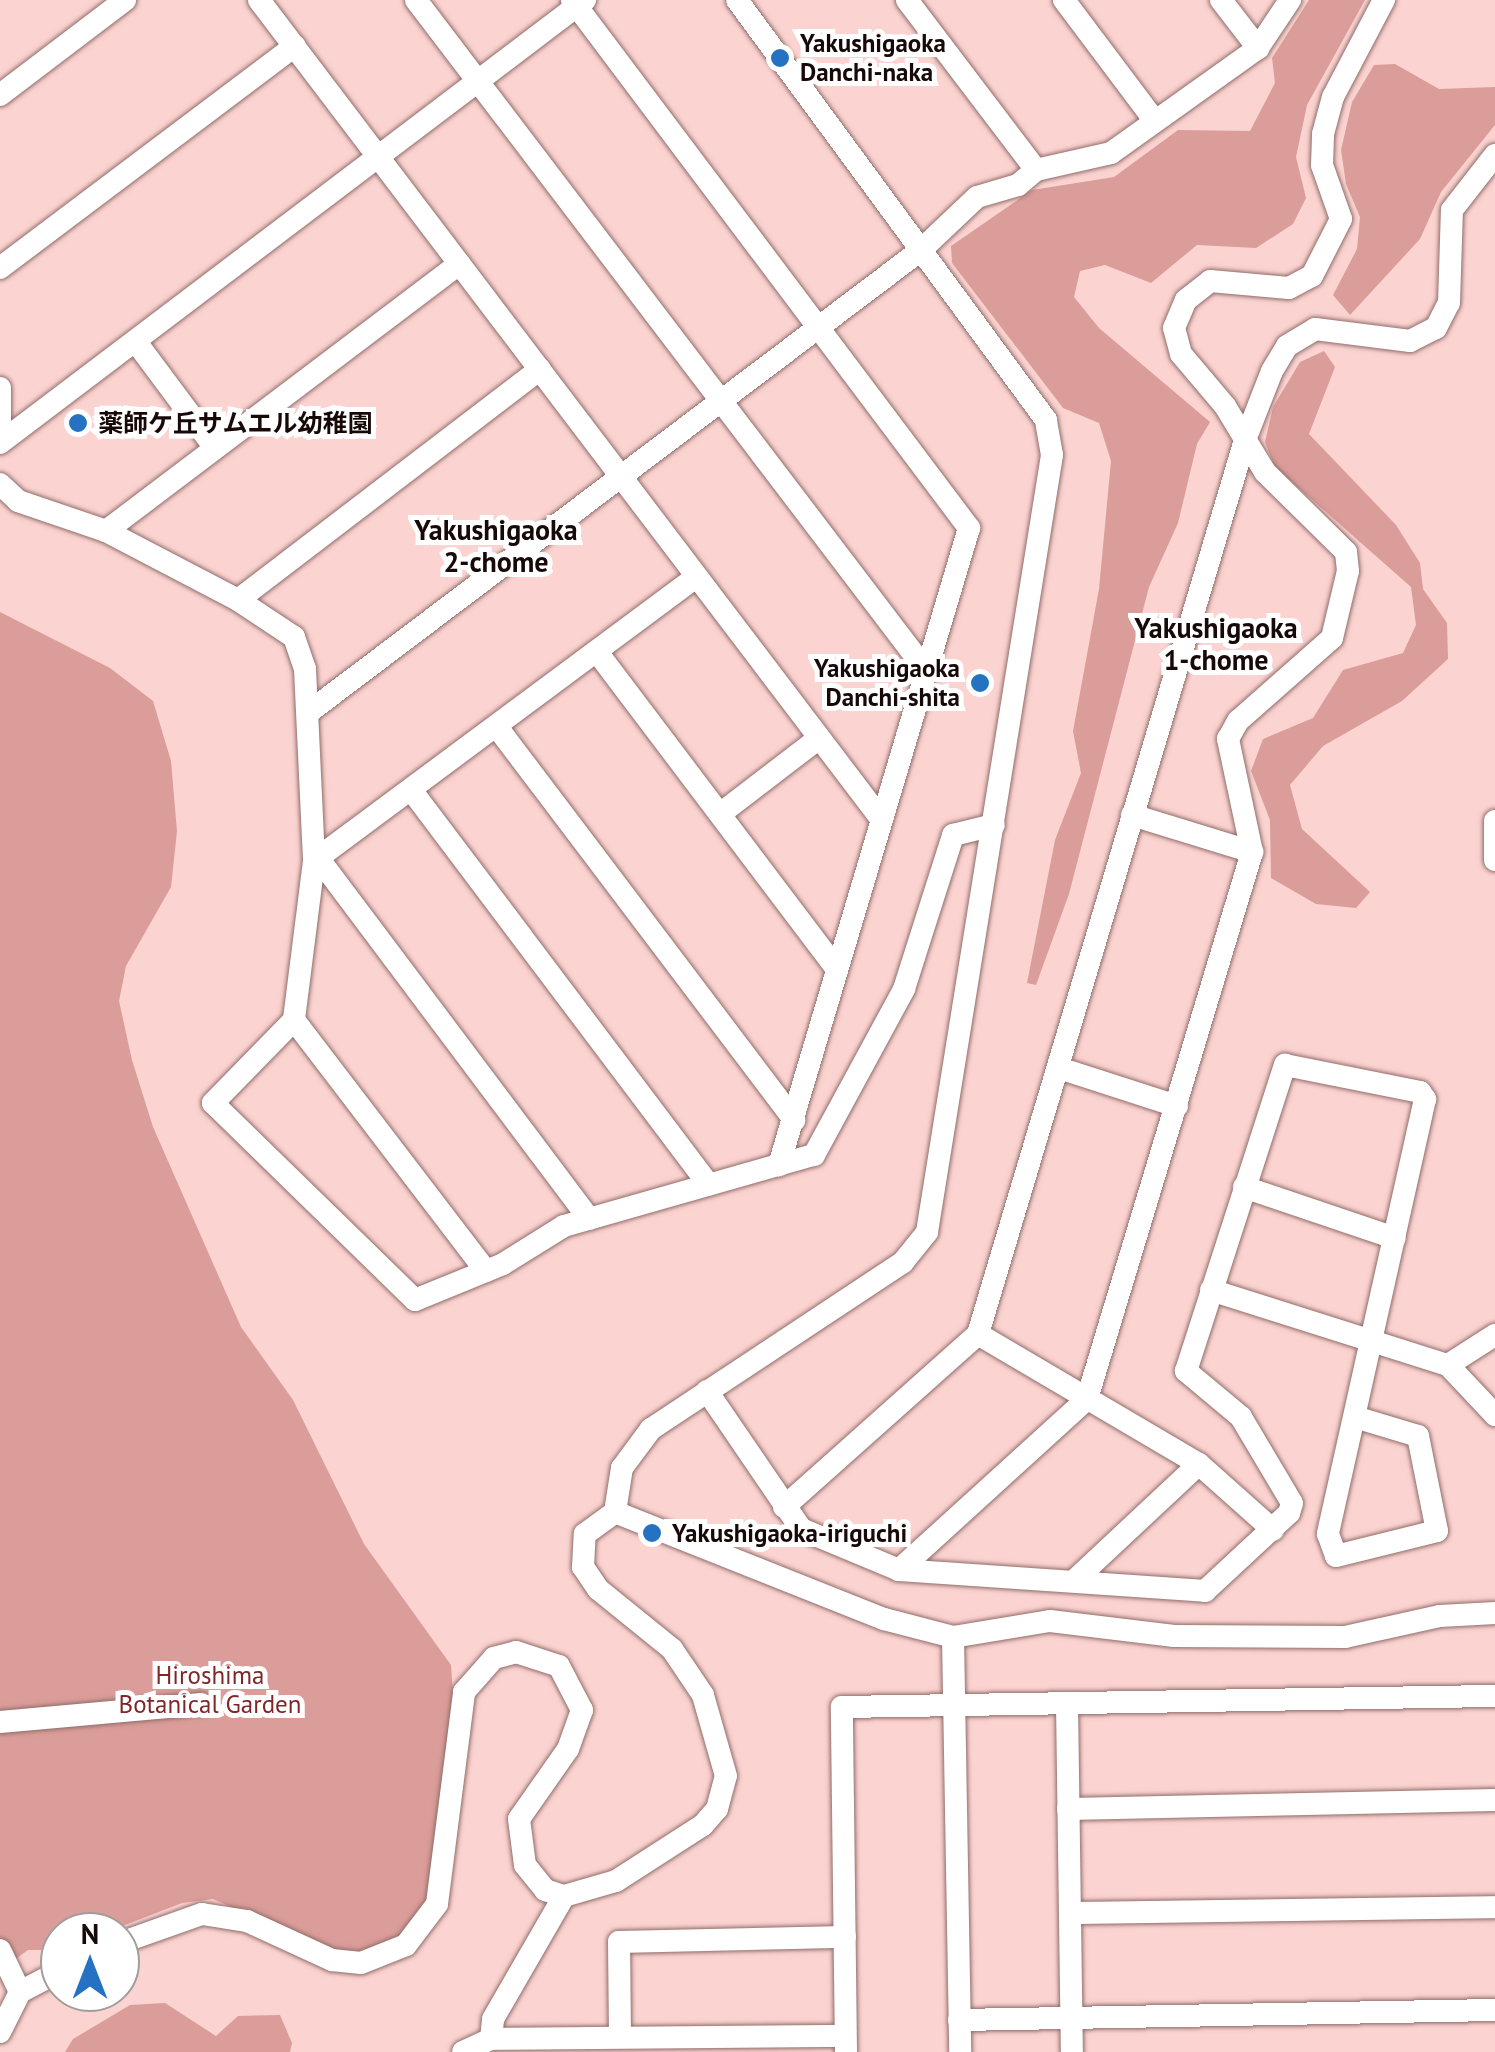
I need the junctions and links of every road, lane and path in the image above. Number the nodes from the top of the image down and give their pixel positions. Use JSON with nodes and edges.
{"nodes":[{"id":1,"x":125,"y":0,"type":"edge"},
{"id":2,"x":260,"y":0,"type":"edge"},
{"id":3,"x":416,"y":0,"type":"edge"},
{"id":4,"x":737,"y":0,"type":"edge"},
{"id":5,"x":908,"y":0,"type":"edge"},
{"id":6,"x":1064,"y":0,"type":"edge"},
{"id":7,"x":1221,"y":0,"type":"edge"},
{"id":8,"x":1290,"y":0,"type":"edge"},
{"id":9,"x":1384,"y":0,"type":"edge"},
{"id":10,"x":578,"y":2,"type":"edge"},
{"id":11,"x":295,"y":46,"type":"junction"},
{"id":12,"x":1258,"y":48,"type":"junction"},
{"id":13,"x":478,"y":82,"type":"junction"},
{"id":14,"x":0,"y":94,"type":"edge"},
{"id":15,"x":1154,"y":120,"type":"junction"},
{"id":16,"x":1495,"y":155,"type":"edge"},
{"id":17,"x":378,"y":156,"type":"junction"},
{"id":18,"x":1036,"y":170,"type":"junction"},
{"id":19,"x":921,"y":250,"type":"junction"},
{"id":20,"x":459,"y":264,"type":"junction"},
{"id":21,"x":0,"y":268,"type":"edge"},
{"id":22,"x":818,"y":327,"type":"junction"},
{"id":23,"x":136,"y":342,"type":"junction"},
{"id":24,"x":540,"y":370,"type":"junction"},
{"id":25,"x":0,"y":388,"type":"edge"},
{"id":26,"x":720,"y":401,"type":"junction"},
{"id":27,"x":0,"y":436,"type":"edge"},
{"id":28,"x":1245,"y":440,"type":"junction"},
{"id":29,"x":0,"y":443,"type":"edge"},
{"id":30,"x":215,"y":448,"type":"junction"},
{"id":31,"x":620,"y":477,"type":"junction"},
{"id":32,"x":0,"y":484,"type":"edge"},
{"id":33,"x":106,"y":532,"type":"junction"},
{"id":34,"x":696,"y":578,"type":"junction"},
{"id":35,"x":238,"y":600,"type":"junction"},
{"id":36,"x":597,"y":652,"type":"junction"},
{"id":37,"x":925,"y":669,"type":"junction"},
{"id":38,"x":309,"y":712,"type":"junction"},
{"id":39,"x":497,"y":726,"type":"junction"},
{"id":40,"x":819,"y":738,"type":"junction"},
{"id":41,"x":412,"y":791,"type":"junction"},
{"id":42,"x":720,"y":814,"type":"junction"},
{"id":43,"x":1132,"y":815,"type":"junction"},
{"id":44,"x":881,"y":819,"type":"junction"},
{"id":45,"x":1495,"y":821,"type":"edge"},
{"id":46,"x":994,"y":825,"type":"junction"},
{"id":47,"x":1252,"y":852,"type":"junction"},
{"id":48,"x":316,"y":860,"type":"junction"},
{"id":49,"x":1495,"y":860,"type":"edge"},
{"id":50,"x":835,"y":968,"type":"junction"},
{"id":51,"x":294,"y":1020,"type":"junction"},
{"id":52,"x":1059,"y":1068,"type":"junction"},
{"id":53,"x":1177,"y":1106,"type":"junction"},
{"id":54,"x":794,"y":1120,"type":"junction"},
{"id":55,"x":779,"y":1165,"type":"junction"},
{"id":56,"x":709,"y":1185,"type":"junction"},
{"id":57,"x":1244,"y":1187,"type":"junction"},
{"id":58,"x":590,"y":1218,"type":"junction"},
{"id":59,"x":1394,"y":1238,"type":"junction"},
{"id":60,"x":486,"y":1270,"type":"junction"},
{"id":61,"x":1211,"y":1290,"type":"junction"},
{"id":62,"x":978,"y":1334,"type":"junction"},
{"id":63,"x":1495,"y":1335,"type":"edge"},
{"id":64,"x":1371,"y":1340,"type":"junction"},
{"id":65,"x":1448,"y":1365,"type":"junction"},
{"id":66,"x":707,"y":1391,"type":"junction"},
{"id":67,"x":1087,"y":1398,"type":"junction"},
{"id":68,"x":1495,"y":1415,"type":"edge"},
{"id":69,"x":1355,"y":1417,"type":"junction"},
{"id":70,"x":1199,"y":1464,"type":"junction"},
{"id":71,"x":784,"y":1507,"type":"junction"},
{"id":72,"x":615,"y":1512,"type":"junction"},
{"id":73,"x":1273,"y":1530,"type":"junction"},
{"id":74,"x":899,"y":1570,"type":"junction"},
{"id":75,"x":1076,"y":1578,"type":"junction"},
{"id":76,"x":1495,"y":1613,"type":"edge"},
{"id":77,"x":952,"y":1637,"type":"junction"},
{"id":78,"x":1495,"y":1696,"type":"edge"},
{"id":79,"x":1068,"y":1703,"type":"junction"},
{"id":80,"x":201,"y":1704,"type":"dead end"},
{"id":81,"x":954,"y":1705,"type":"junction"},
{"id":82,"x":0,"y":1722,"type":"edge"},
{"id":83,"x":1495,"y":1800,"type":"edge"},
{"id":84,"x":1068,"y":1809,"type":"junction"},
{"id":85,"x":564,"y":1896,"type":"junction"},
{"id":86,"x":1495,"y":1906,"type":"edge"},
{"id":87,"x":1070,"y":1912,"type":"junction"},
{"id":88,"x":140,"y":1936,"type":"edge"},
{"id":89,"x":845,"y":1937,"type":"junction"},
{"id":90,"x":0,"y":1950,"type":"edge"},
{"id":91,"x":40,"y":1982,"type":"edge"},
{"id":92,"x":20,"y":1992,"type":"junction"},
{"id":93,"x":1495,"y":2010,"type":"edge"},
{"id":94,"x":1072,"y":2018,"type":"junction"},
{"id":95,"x":959,"y":2020,"type":"junction"},
{"id":96,"x":0,"y":2032,"type":"edge"},
{"id":97,"x":620,"y":2037,"type":"junction"},
{"id":98,"x":491,"y":2039,"type":"junction"},
{"id":99,"x":845,"y":2044,"type":"edge"},
{"id":100,"x":463,"y":2052,"type":"edge"},
{"id":101,"x":960,"y":2052,"type":"edge"},
{"id":102,"x":1072,"y":2052,"type":"edge"}],
"edges":[{"from":1,"to":14,"type":"street"},
{"from":2,"to":11,"type":"street"},
{"from":3,"to":13,"type":"street"},
{"from":4,"to":19,"type":"street"},
{"from":5,"to":18,"type":"street"},
{"from":6,"to":15,"type":"street"},
{"from":7,"to":12,"type":"street"},
{"from":8,"to":12,"type":"street"},
{"from":9,"to":28,"type":"street"},
{"from":10,"to":13,"type":"street"},
{"from":10,"to":22,"type":"street"},
{"from":11,"to":17,"type":"street"},
{"from":11,"to":21,"type":"street"},
{"from":12,"to":15,"type":"street"},
{"from":13,"to":17,"type":"street"},
{"from":13,"to":26,"type":"street"},
{"from":15,"to":18,"type":"street"},
{"from":16,"to":28,"type":"street"},
{"from":17,"to":20,"type":"street"},
{"from":17,"to":23,"type":"street"},
{"from":18,"to":19,"type":"street"},
{"from":19,"to":22,"type":"street"},
{"from":19,"to":46,"type":"street"},
{"from":20,"to":24,"type":"street"},
{"from":20,"to":30,"type":"street"},
{"from":22,"to":26,"type":"street"},
{"from":22,"to":37,"type":"street"},
{"from":23,"to":29,"type":"street"},
{"from":23,"to":30,"type":"street"},
{"from":24,"to":31,"type":"street"},
{"from":24,"to":35,"type":"street"},
{"from":25,"to":27,"type":"street"},
{"from":26,"to":31,"type":"street"},
{"from":26,"to":37,"type":"street"},
{"from":28,"to":43,"type":"street"},
{"from":28,"to":47,"type":"street"},
{"from":30,"to":33,"type":"street"},
{"from":31,"to":34,"type":"street"},
{"from":31,"to":38,"type":"street"},
{"from":32,"to":33,"type":"street"},
{"from":33,"to":35,"type":"street"},
{"from":34,"to":36,"type":"street"},
{"from":34,"to":40,"type":"street"},
{"from":35,"to":38,"type":"street"},
{"from":36,"to":39,"type":"street"},
{"from":36,"to":42,"type":"street"},
{"from":37,"to":44,"type":"street"},
{"from":38,"to":48,"type":"street"},
{"from":39,"to":41,"type":"street"},
{"from":39,"to":54,"type":"street"},
{"from":40,"to":42,"type":"street"},
{"from":40,"to":44,"type":"street"},
{"from":41,"to":48,"type":"street"},
{"from":41,"to":56,"type":"street"},
{"from":42,"to":50,"type":"street"},
{"from":43,"to":47,"type":"street"},
{"from":43,"to":52,"type":"street"},
{"from":44,"to":50,"type":"street"},
{"from":45,"to":49,"type":"street"},
{"from":46,"to":55,"type":"street"},
{"from":46,"to":66,"type":"street"},
{"from":47,"to":53,"type":"street"},
{"from":48,"to":51,"type":"street"},
{"from":48,"to":58,"type":"street"},
{"from":50,"to":54,"type":"street"},
{"from":51,"to":60,"type":"street"},
{"from":51,"to":60,"type":"street"},
{"from":52,"to":53,"type":"street"},
{"from":52,"to":62,"type":"street"},
{"from":53,"to":67,"type":"street"},
{"from":54,"to":55,"type":"street"},
{"from":55,"to":56,"type":"street"},
{"from":56,"to":58,"type":"street"},
{"from":57,"to":59,"type":"street"},
{"from":57,"to":59,"type":"street"},
{"from":57,"to":61,"type":"street"},
{"from":58,"to":60,"type":"street"},
{"from":59,"to":64,"type":"street"},
{"from":61,"to":64,"type":"street"},
{"from":61,"to":73,"type":"street"},
{"from":62,"to":67,"type":"street"},
{"from":62,"to":71,"type":"street"},
{"from":63,"to":65,"type":"street"},
{"from":64,"to":65,"type":"street"},
{"from":64,"to":69,"type":"street"},
{"from":65,"to":68,"type":"street"},
{"from":66,"to":71,"type":"street"},
{"from":66,"to":72,"type":"street"},
{"from":67,"to":70,"type":"street"},
{"from":67,"to":74,"type":"street"},
{"from":69,"to":69,"type":"street"},
{"from":70,"to":73,"type":"street"},
{"from":70,"to":75,"type":"street"},
{"from":71,"to":74,"type":"street"},
{"from":72,"to":77,"type":"street"},
{"from":72,"to":85,"type":"street"},
{"from":73,"to":75,"type":"street"},
{"from":74,"to":75,"type":"street"},
{"from":76,"to":77,"type":"street"},
{"from":77,"to":81,"type":"street"},
{"from":78,"to":79,"type":"street"},
{"from":79,"to":81,"type":"street"},
{"from":79,"to":84,"type":"street"},
{"from":80,"to":82,"type":"street"},
{"from":81,"to":89,"type":"street"},
{"from":81,"to":95,"type":"street"},
{"from":83,"to":84,"type":"street"},
{"from":84,"to":87,"type":"street"},
{"from":85,"to":88,"type":"street"},
{"from":85,"to":98,"type":"street"},
{"from":86,"to":87,"type":"street"},
{"from":87,"to":94,"type":"street"},
{"from":89,"to":97,"type":"street"},
{"from":89,"to":99,"type":"street"},
{"from":90,"to":92,"type":"street"},
{"from":91,"to":92,"type":"street"},
{"from":92,"to":96,"type":"street"},
{"from":93,"to":94,"type":"street"},
{"from":94,"to":95,"type":"street"},
{"from":94,"to":102,"type":"street"},
{"from":95,"to":101,"type":"street"},
{"from":97,"to":98,"type":"street"},
{"from":97,"to":99,"type":"street"},
{"from":98,"to":100,"type":"street"}]}
